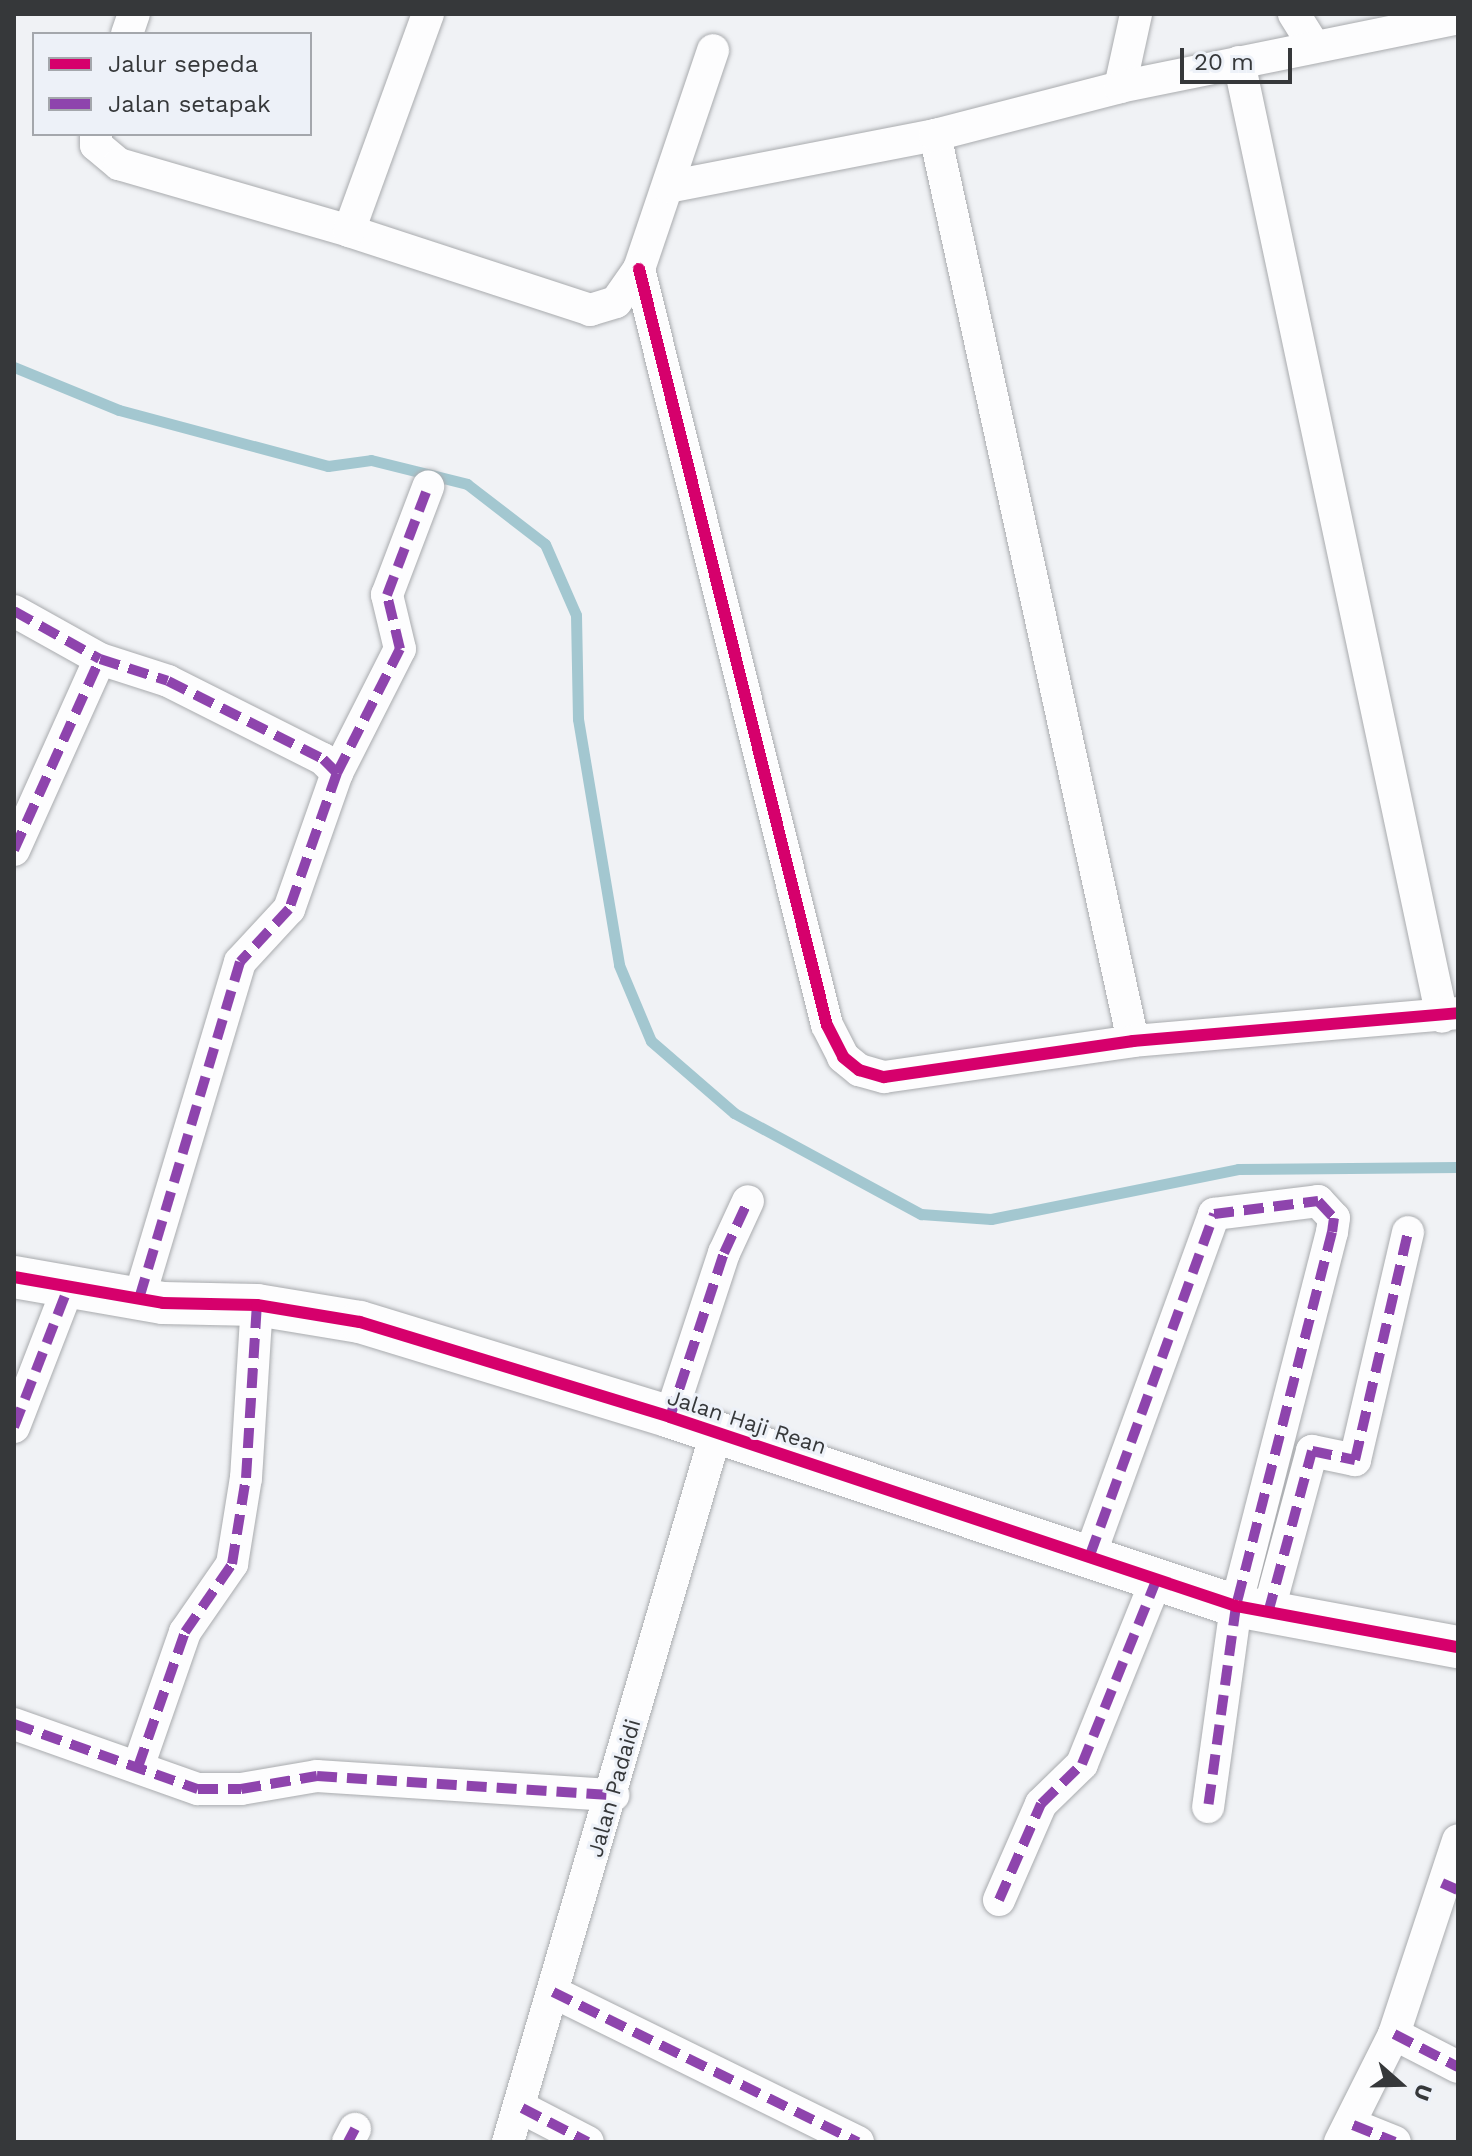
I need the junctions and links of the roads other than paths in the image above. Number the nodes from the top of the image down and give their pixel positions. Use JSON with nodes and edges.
{"nodes":[{"id":1,"x":428,"y":14,"type":"edge"},
{"id":2,"x":1136,"y":14,"type":"edge"},
{"id":3,"x":1294,"y":14,"type":"edge"},
{"id":4,"x":1458,"y":18,"type":"edge"},
{"id":5,"x":1314,"y":46,"type":"junction"},
{"id":6,"x":713,"y":50,"type":"dead end"},
{"id":7,"x":1239,"y":62,"type":"junction"},
{"id":8,"x":1120,"y":87,"type":"junction"},
{"id":9,"x":935,"y":135,"type":"junction"},
{"id":10,"x":96,"y":136,"type":"edge"},
{"id":11,"x":668,"y":187,"type":"junction"},
{"id":12,"x":349,"y":231,"type":"junction"},
{"id":13,"x":639,"y":269,"type":"junction"},
{"id":14,"x":428,"y":487,"type":"dead end"},
{"id":15,"x":14,"y":611,"type":"edge"},
{"id":16,"x":100,"y":659,"type":"junction"},
{"id":17,"x":337,"y":773,"type":"junction"},
{"id":18,"x":14,"y":850,"type":"edge"},
{"id":19,"x":1450,"y":1015,"type":"edge"},
{"id":20,"x":1133,"y":1041,"type":"junction"},
{"id":21,"x":748,"y":1201,"type":"dead end"},
{"id":22,"x":1408,"y":1232,"type":"dead end"},
{"id":23,"x":14,"y":1277,"type":"edge"},
{"id":24,"x":68,"y":1288,"type":"junction"},
{"id":25,"x":139,"y":1299,"type":"junction"},
{"id":26,"x":257,"y":1305,"type":"junction"},
{"id":27,"x":670,"y":1417,"type":"junction"},
{"id":28,"x":14,"y":1427,"type":"edge"},
{"id":29,"x":716,"y":1433,"type":"junction"},
{"id":30,"x":1090,"y":1555,"type":"junction"},
{"id":31,"x":1157,"y":1578,"type":"junction"},
{"id":32,"x":1252,"y":1609,"type":"junction"},
{"id":33,"x":1458,"y":1647,"type":"edge"},
{"id":34,"x":14,"y":1724,"type":"edge"},
{"id":35,"x":138,"y":1767,"type":"junction"},
{"id":36,"x":613,"y":1795,"type":"junction"},
{"id":37,"x":1208,"y":1807,"type":"dead end"},
{"id":38,"x":1458,"y":1840,"type":"edge"},
{"id":39,"x":1450,"y":1886,"type":"edge"},
{"id":40,"x":999,"y":1900,"type":"dead end"},
{"id":41,"x":553,"y":1992,"type":"junction"},
{"id":42,"x":1394,"y":2034,"type":"junction"},
{"id":43,"x":1458,"y":2067,"type":"edge"},
{"id":44,"x":522,"y":2108,"type":"junction"},
{"id":45,"x":1346,"y":2133,"type":"edge"},
{"id":46,"x":508,"y":2142,"type":"edge"},
{"id":47,"x":588,"y":2142,"type":"edge"},
{"id":48,"x":858,"y":2142,"type":"edge"},
{"id":49,"x":1395,"y":2142,"type":"edge"}],
"edges":[{"from":1,"to":12,"type":"street"},
{"from":2,"to":8,"type":"street"},
{"from":3,"to":5,"type":"street"},
{"from":4,"to":5,"type":"street"},
{"from":5,"to":7,"type":"street"},
{"from":6,"to":11,"type":"street"},
{"from":7,"to":8,"type":"street"},
{"from":7,"to":19,"type":"street"},
{"from":8,"to":9,"type":"street"},
{"from":9,"to":11,"type":"street"},
{"from":9,"to":20,"type":"street"},
{"from":10,"to":12,"type":"street"},
{"from":11,"to":13,"type":"street"},
{"from":12,"to":13,"type":"street"},
{"from":13,"to":20,"type":"street"},
{"from":14,"to":17,"type":"street"},
{"from":15,"to":16,"type":"street"},
{"from":16,"to":17,"type":"street"},
{"from":16,"to":18,"type":"street"},
{"from":17,"to":25,"type":"street"},
{"from":19,"to":20,"type":"street"},
{"from":21,"to":27,"type":"street"},
{"from":22,"to":32,"type":"street"},
{"from":23,"to":24,"type":"street","name":"Jalan Haji Rean"},
{"from":24,"to":25,"type":"street","name":"Jalan Haji Rean"},
{"from":24,"to":28,"type":"street"},
{"from":25,"to":26,"type":"street","name":"Jalan Haji Rean"},
{"from":26,"to":27,"type":"street","name":"Jalan Haji Rean"},
{"from":26,"to":35,"type":"street"},
{"from":27,"to":29,"type":"street","name":"Jalan Haji Rean"},
{"from":29,"to":30,"type":"street","name":"Jalan Haji Rean"},
{"from":29,"to":36,"type":"street","name":"Jalan Padaidi"},
{"from":30,"to":31,"type":"street","name":"Jalan Haji Rean"},
{"from":30,"to":32,"type":"street"},
{"from":31,"to":32,"type":"street","name":"Jalan Haji Rean"},
{"from":31,"to":40,"type":"street"},
{"from":32,"to":33,"type":"street","name":"Jalan Haji Rean"},
{"from":32,"to":37,"type":"street"},
{"from":34,"to":35,"type":"street"},
{"from":35,"to":36,"type":"street"},
{"from":36,"to":41,"type":"street","name":"Jalan Padaidi"},
{"from":38,"to":39,"type":"street"},
{"from":39,"to":42,"type":"street"},
{"from":41,"to":44,"type":"street","name":"Jalan Padaidi"},
{"from":41,"to":48,"type":"street"},
{"from":42,"to":43,"type":"street"},
{"from":42,"to":45,"type":"street"},
{"from":44,"to":46,"type":"street","name":"Jalan Padaidi"},
{"from":44,"to":47,"type":"street"},
{"from":45,"to":49,"type":"street"}]}
